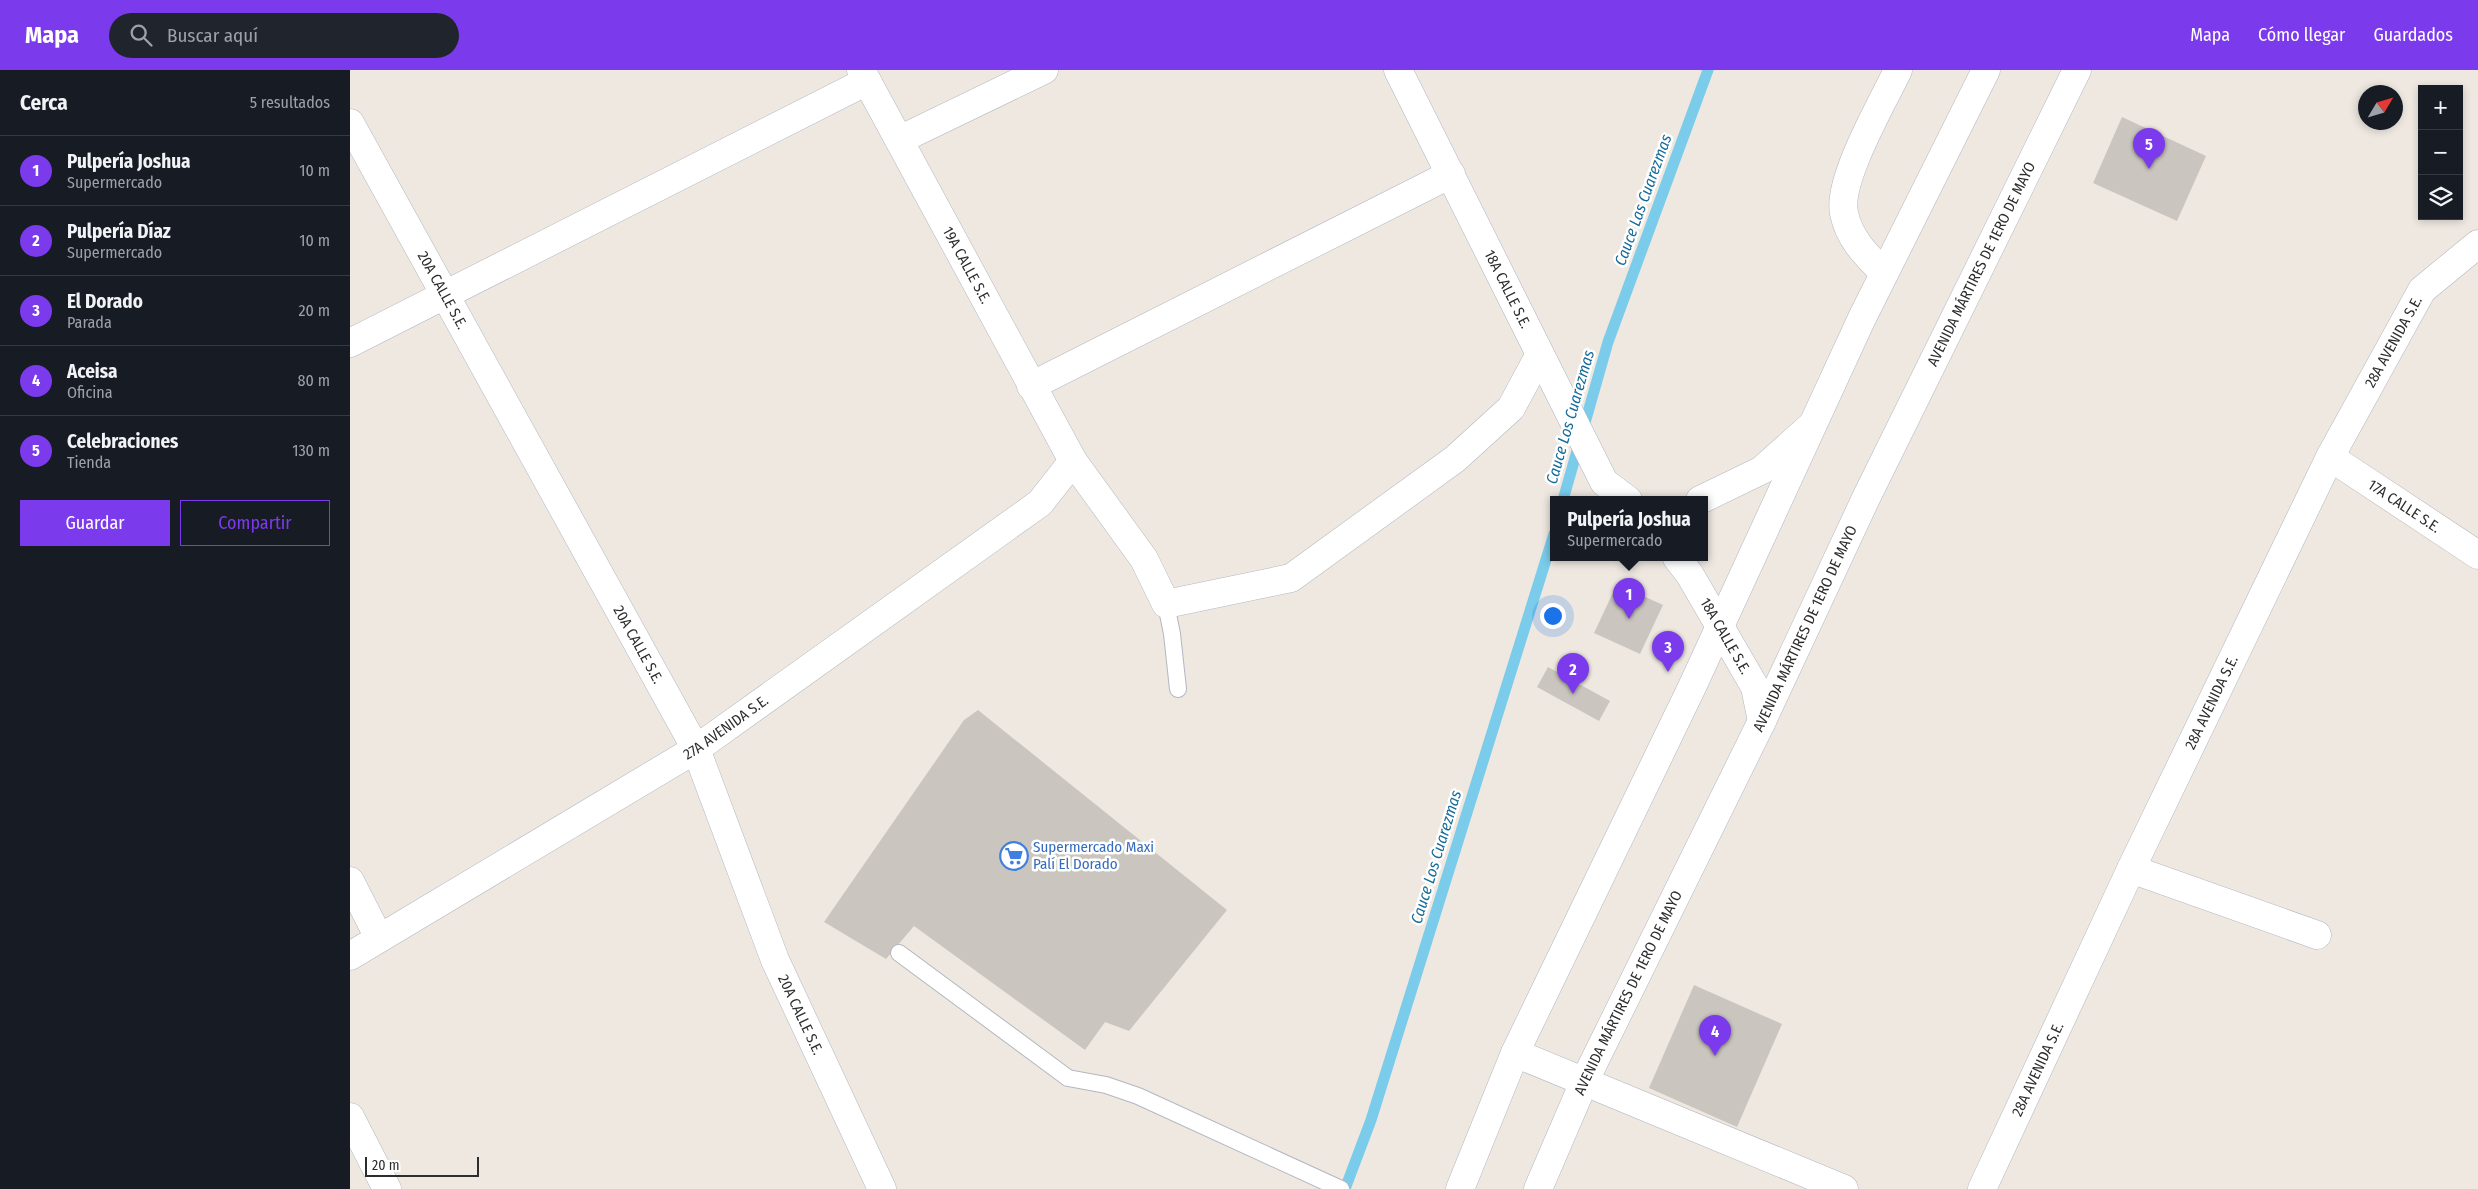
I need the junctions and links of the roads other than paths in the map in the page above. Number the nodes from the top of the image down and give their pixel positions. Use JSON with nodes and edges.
{"nodes":[{"id":1,"x":1044,"y":70,"type":"edge"},
{"id":2,"x":1398,"y":70,"type":"edge"},
{"id":3,"x":1898,"y":70,"type":"edge"},
{"id":4,"x":1986,"y":70,"type":"edge"},
{"id":5,"x":2076,"y":70,"type":"edge"},
{"id":6,"x":864,"y":76,"type":"edge"},
{"id":7,"x":350,"y":122,"type":"edge"},
{"id":8,"x":899,"y":140,"type":"junction"},
{"id":9,"x":1451,"y":174,"type":"junction"},
{"id":10,"x":2478,"y":244,"type":"edge"},
{"id":11,"x":1884,"y":273,"type":"junction"},
{"id":12,"x":444,"y":294,"type":"junction"},
{"id":13,"x":350,"y":343,"type":"edge"},
{"id":14,"x":1540,"y":356,"type":"junction"},
{"id":15,"x":1031,"y":386,"type":"junction"},
{"id":16,"x":1811,"y":426,"type":"junction"},
{"id":17,"x":2330,"y":457,"type":"junction"},
{"id":18,"x":1073,"y":461,"type":"junction"},
{"id":19,"x":1623,"y":496,"type":"edge"},
{"id":20,"x":1708,"y":496,"type":"edge"},
{"id":21,"x":2478,"y":555,"type":"edge"},
{"id":22,"x":1679,"y":561,"type":"edge"},
{"id":23,"x":1166,"y":604,"type":"junction"},
{"id":24,"x":1719,"y":624,"type":"junction"},
{"id":25,"x":1178,"y":689,"type":"dead end"},
{"id":26,"x":1762,"y":721,"type":"junction"},
{"id":27,"x":696,"y":749,"type":"junction"},
{"id":28,"x":2132,"y":869,"type":"junction"},
{"id":29,"x":350,"y":881,"type":"edge"},
{"id":30,"x":2317,"y":935,"type":"dead end"},
{"id":31,"x":379,"y":938,"type":"junction"},
{"id":32,"x":899,"y":953,"type":"dead end"},
{"id":33,"x":350,"y":956,"type":"edge"},
{"id":34,"x":1515,"y":1053,"type":"junction"},
{"id":35,"x":1584,"y":1082,"type":"junction"},
{"id":36,"x":350,"y":1117,"type":"edge"},
{"id":37,"x":387,"y":1189,"type":"edge"},
{"id":38,"x":882,"y":1189,"type":"edge"},
{"id":39,"x":1341,"y":1189,"type":"edge"},
{"id":40,"x":1460,"y":1189,"type":"edge"},
{"id":41,"x":1538,"y":1189,"type":"edge"},
{"id":42,"x":1844,"y":1189,"type":"edge"},
{"id":43,"x":1982,"y":1189,"type":"edge"}],
"edges":[{"from":1,"to":8,"type":"street"},
{"from":2,"to":9,"type":"street","name":"18A CALLE S.E."},
{"from":3,"to":11,"type":"street"},
{"from":4,"to":11,"type":"street"},
{"from":5,"to":26,"type":"street","name":"AVENIDA MÁRTIRES DE 1ERO DE MAYO"},
{"from":6,"to":8,"type":"street","name":"19A CALLE S.E."},
{"from":6,"to":12,"type":"street"},
{"from":7,"to":12,"type":"street","name":"20A CALLE S.E."},
{"from":8,"to":15,"type":"street","name":"19A CALLE S.E."},
{"from":9,"to":14,"type":"street","name":"18A CALLE S.E."},
{"from":9,"to":15,"type":"street"},
{"from":10,"to":17,"type":"street","name":"28A AVENIDA S.E."},
{"from":11,"to":16,"type":"street"},
{"from":12,"to":13,"type":"street"},
{"from":12,"to":27,"type":"street","name":"20A CALLE S.E."},
{"from":14,"to":19,"type":"street","name":"18A CALLE S.E."},
{"from":14,"to":23,"type":"street"},
{"from":15,"to":18,"type":"street","name":"19A CALLE S.E."},
{"from":16,"to":20,"type":"street"},
{"from":16,"to":24,"type":"street"},
{"from":17,"to":21,"type":"street","name":"17A CALLE S.E."},
{"from":17,"to":28,"type":"street","name":"28A AVENIDA S.E."},
{"from":18,"to":23,"type":"street","name":"19A CALLE S.E."},
{"from":18,"to":27,"type":"street","name":"27A AVENIDA S.E."},
{"from":22,"to":24,"type":"street","name":"18A CALLE S.E."},
{"from":23,"to":25,"type":"lane"},
{"from":24,"to":26,"type":"street","name":"18A CALLE S.E."},
{"from":24,"to":34,"type":"street"},
{"from":26,"to":35,"type":"street","name":"AVENIDA MÁRTIRES DE 1ERO DE MAYO"},
{"from":27,"to":31,"type":"street","name":"27A AVENIDA S.E."},
{"from":27,"to":38,"type":"street","name":"20A CALLE S.E."},
{"from":28,"to":30,"type":"street"},
{"from":28,"to":43,"type":"street","name":"28A AVENIDA S.E."},
{"from":29,"to":31,"type":"street"},
{"from":31,"to":33,"type":"street","name":"27A AVENIDA S.E."},
{"from":32,"to":39,"type":"lane"},
{"from":34,"to":35,"type":"street"},
{"from":34,"to":40,"type":"street"},
{"from":35,"to":41,"type":"street","name":"AVENIDA MÁRTIRES DE 1ERO DE MAYO"},
{"from":35,"to":42,"type":"street"},
{"from":36,"to":37,"type":"street"}]}
